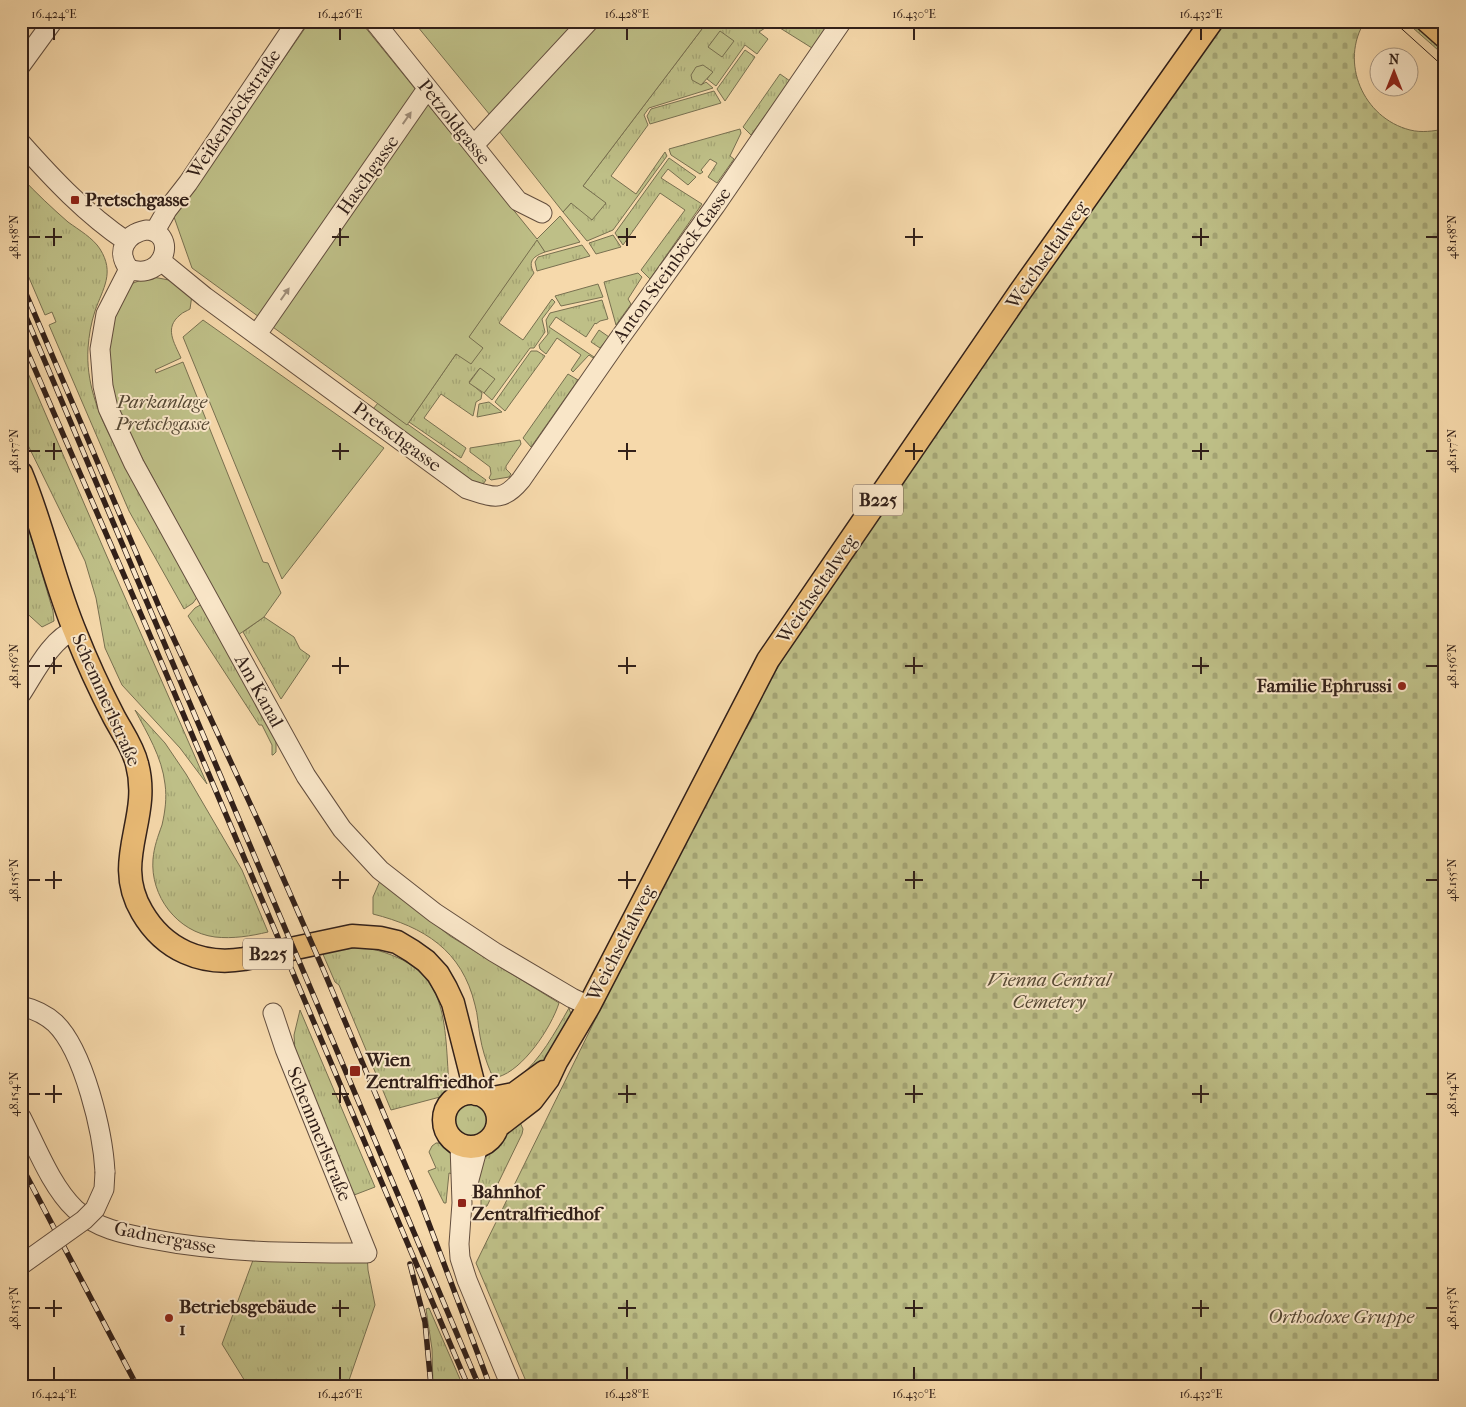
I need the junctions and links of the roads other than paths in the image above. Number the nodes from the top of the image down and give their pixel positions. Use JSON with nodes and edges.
{"nodes":[{"id":1,"x":53,"y":21,"type":"edge"},
{"id":2,"x":297,"y":21,"type":"edge"},
{"id":3,"x":374,"y":21,"type":"edge"},
{"id":4,"x":589,"y":21,"type":"edge"},
{"id":5,"x":842,"y":21,"type":"edge"},
{"id":6,"x":1212,"y":21,"type":"edge"},
{"id":7,"x":1428,"y":21,"type":"edge"},
{"id":8,"x":1445,"y":37,"type":"edge"},
{"id":9,"x":21,"y":65,"type":"edge"},
{"id":10,"x":428,"y":89,"type":"junction"},
{"id":11,"x":21,"y":143,"type":"edge"},
{"id":12,"x":474,"y":145,"type":"junction"},
{"id":13,"x":542,"y":213,"type":"dead end"},
{"id":14,"x":155,"y":231,"type":"junction"},
{"id":15,"x":126,"y":241,"type":"junction"},
{"id":16,"x":160,"y":262,"type":"junction"},
{"id":17,"x":129,"y":269,"type":"junction"},
{"id":18,"x":257,"y":334,"type":"junction"},
{"id":19,"x":21,"y":473,"type":"edge"},
{"id":20,"x":494,"y":498,"type":"joint"},
{"id":21,"x":74,"y":631,"type":"junction"},
{"id":22,"x":21,"y":694,"type":"edge"},
{"id":23,"x":21,"y":1006,"type":"edge"},
{"id":24,"x":589,"y":1006,"type":"junction"},
{"id":25,"x":273,"y":1013,"type":"dead end"},
{"id":26,"x":556,"y":1062,"type":"junction"},
{"id":27,"x":473,"y":1097,"type":"junction"},
{"id":28,"x":21,"y":1117,"type":"edge"},
{"id":29,"x":497,"y":1127,"type":"junction"},
{"id":30,"x":469,"y":1145,"type":"junction"},
{"id":31,"x":366,"y":1253,"type":"joint"},
{"id":32,"x":21,"y":1264,"type":"edge"},
{"id":33,"x":511,"y":1386,"type":"edge"}],
"edges":[{"from":1,"to":9,"type":"street"},
{"from":2,"to":14,"type":"street","name":"Weißenböckstraße"},
{"from":3,"to":10,"type":"street","name":"Petzoldgasse"},
{"from":4,"to":12,"type":"street"},
{"from":5,"to":20,"type":"street","name":"Anton-Steinböck-Gasse"},
{"from":6,"to":24,"type":"main road","name":"Weichseltalweg","number":"B225"},
{"from":7,"to":8,"type":"main road"},
{"from":10,"to":12,"type":"street","name":"Petzoldgasse"},
{"from":18,"to":10,"type":"street","name":"Haschgasse","one_way":true},
{"from":11,"to":15,"type":"street"},
{"from":12,"to":13,"type":"street","name":"Petzoldgasse"},
{"from":14,"to":15,"type":"street"},
{"from":14,"to":16,"type":"street"},
{"from":15,"to":17,"type":"street"},
{"from":16,"to":17,"type":"street"},
{"from":16,"to":18,"type":"street","name":"Pretschgasse"},
{"from":17,"to":24,"type":"street","name":"Am Kanal"},
{"from":18,"to":20,"type":"street","name":"Pretschgasse"},
{"from":19,"to":21,"type":"main road","name":"Schemmerlstraße","number":"B225"},
{"from":21,"to":22,"type":"street"},
{"from":21,"to":27,"type":"main road","name":"Schemmerlstraße","number":"B225"},
{"from":23,"to":32,"type":"street","bridge":true},
{"from":24,"to":26,"type":"main road","name":"Weichseltalweg","number":"B225"},
{"from":25,"to":31,"type":"street","name":"Schemmerlstraße"},
{"from":26,"to":27,"type":"main road","name":"Weichseltalweg","number":"B225"},
{"from":26,"to":29,"type":"main road","name":"Weichseltalweg","number":"B225"},
{"from":27,"to":29,"type":"main road","number":"B225"},
{"from":27,"to":30,"type":"main road"},
{"from":28,"to":31,"type":"street","name":"Gadnergasse"},
{"from":29,"to":30,"type":"main road","name":"Weichseltalweg","number":"B225"},
{"from":30,"to":33,"type":"street"}]}
